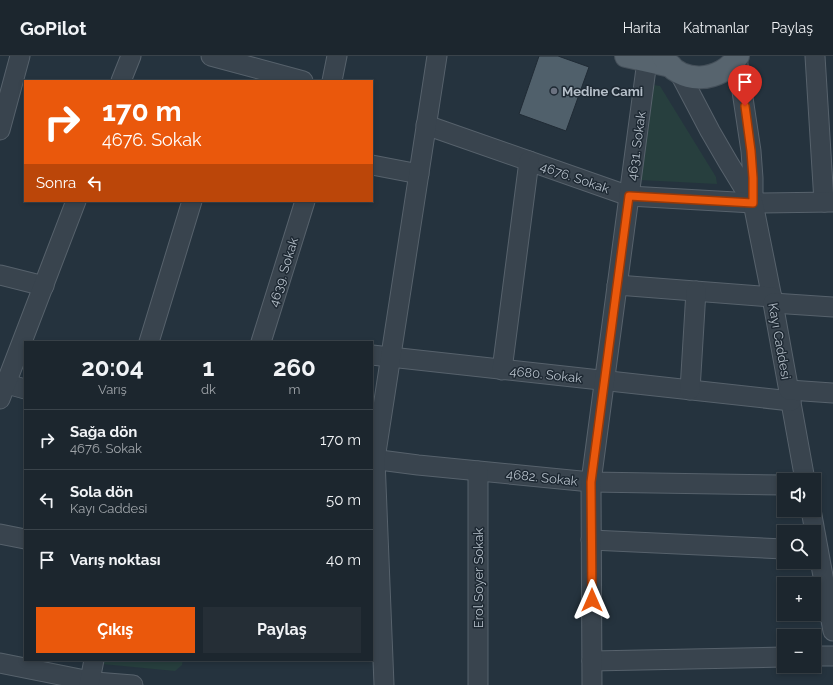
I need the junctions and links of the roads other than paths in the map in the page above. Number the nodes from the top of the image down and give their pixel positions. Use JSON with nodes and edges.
{"nodes":[{"id":1,"x":20,"y":56,"type":"edge"},
{"id":2,"x":131,"y":56,"type":"edge"},
{"id":3,"x":211,"y":56,"type":"edge"},
{"id":4,"x":337,"y":56,"type":"edge"},
{"id":5,"x":437,"y":56,"type":"edge"},
{"id":6,"x":626,"y":56,"type":"edge"},
{"id":7,"x":815,"y":56,"type":"edge"},
{"id":8,"x":738,"y":57,"type":"edge"},
{"id":9,"x":665,"y":64,"type":"edge"},
{"id":10,"x":121,"y":80,"type":"edge"},
{"id":11,"x":299,"y":80,"type":"edge"},
{"id":12,"x":332,"y":80,"type":"edge"},
{"id":13,"x":426,"y":125,"type":"junction"},
{"id":14,"x":0,"y":130,"type":"edge"},
{"id":15,"x":528,"y":160,"type":"junction"},
{"id":16,"x":373,"y":165,"type":"edge"},
{"id":17,"x":419,"y":174,"type":"junction"},
{"id":18,"x":629,"y":196,"type":"junction"},
{"id":19,"x":76,"y":202,"type":"edge"},
{"id":20,"x":192,"y":202,"type":"edge"},
{"id":21,"x":305,"y":202,"type":"edge"},
{"id":22,"x":828,"y":202,"type":"edge"},
{"id":23,"x":753,"y":203,"type":"junction"},
{"id":24,"x":0,"y":275,"type":"edge"},
{"id":25,"x":618,"y":285,"type":"junction"},
{"id":26,"x":44,"y":286,"type":"junction"},
{"id":27,"x":696,"y":291,"type":"junction"},
{"id":28,"x":772,"y":300,"type":"junction"},
{"id":29,"x":833,"y":307,"type":"edge"},
{"id":30,"x":149,"y":341,"type":"edge"},
{"id":31,"x":261,"y":341,"type":"edge"},
{"id":32,"x":373,"y":355,"type":"edge"},
{"id":33,"x":391,"y":358,"type":"junction"},
{"id":34,"x":502,"y":370,"type":"junction"},
{"id":35,"x":605,"y":381,"type":"junction"},
{"id":36,"x":24,"y":389,"type":"edge"},
{"id":37,"x":690,"y":390,"type":"junction"},
{"id":38,"x":3,"y":392,"type":"edge"},
{"id":39,"x":833,"y":393,"type":"edge"},
{"id":40,"x":790,"y":395,"type":"junction"},
{"id":41,"x":374,"y":459,"type":"edge"},
{"id":42,"x":478,"y":471,"type":"junction"},
{"id":43,"x":804,"y":473,"type":"edge"},
{"id":44,"x":591,"y":482,"type":"junction"},
{"id":45,"x":777,"y":485,"type":"edge"},
{"id":46,"x":812,"y":517,"type":"edge"},
{"id":47,"x":0,"y":534,"type":"edge"},
{"id":48,"x":24,"y":539,"type":"edge"},
{"id":49,"x":592,"y":540,"type":"junction"},
{"id":50,"x":822,"y":548,"type":"edge"},
{"id":51,"x":777,"y":549,"type":"edge"},
{"id":52,"x":376,"y":586,"type":"edge"},
{"id":53,"x":833,"y":631,"type":"edge"},
{"id":54,"x":821,"y":656,"type":"edge"},
{"id":55,"x":833,"y":656,"type":"edge"},
{"id":56,"x":777,"y":657,"type":"edge"},
{"id":57,"x":94,"y":661,"type":"edge"},
{"id":58,"x":592,"y":661,"type":"junction"},
{"id":59,"x":0,"y":663,"type":"edge"},
{"id":60,"x":90,"y":683,"type":"edge"},
{"id":61,"x":133,"y":685,"type":"edge"},
{"id":62,"x":384,"y":685,"type":"edge"},
{"id":63,"x":478,"y":685,"type":"edge"},
{"id":64,"x":592,"y":685,"type":"edge"}],
"edges":[{"from":1,"to":14,"type":"street"},
{"from":2,"to":10,"type":"street"},
{"from":3,"to":11,"type":"street"},
{"from":4,"to":12,"type":"street"},
{"from":5,"to":13,"type":"street"},
{"from":6,"to":9,"type":"main road"},
{"from":7,"to":22,"type":"street"},
{"from":8,"to":9,"type":"main road"},
{"from":8,"to":23,"type":"street","name":"Kayı Caddesi"},
{"from":9,"to":18,"type":"street","name":"4631. Sokak"},
{"from":9,"to":23,"type":"street","name":"Kayı Caddesi"},
{"from":13,"to":15,"type":"street","name":"4676. Sokak"},
{"from":13,"to":17,"type":"street"},
{"from":15,"to":18,"type":"street","name":"4676. Sokak"},
{"from":15,"to":34,"type":"street"},
{"from":16,"to":17,"type":"street"},
{"from":17,"to":33,"type":"street"},
{"from":18,"to":23,"type":"street","name":"4676. Sokak"},
{"from":18,"to":25,"type":"street","name":"4631. Sokak"},
{"from":19,"to":26,"type":"street"},
{"from":20,"to":30,"type":"street"},
{"from":21,"to":31,"type":"street","name":"4639. Sokak"},
{"from":22,"to":23,"type":"street","name":"4676. Sokak"},
{"from":23,"to":28,"type":"street","name":"Kayı Caddesi"},
{"from":24,"to":26,"type":"street"},
{"from":25,"to":27,"type":"street"},
{"from":25,"to":35,"type":"street","name":"4631. Sokak"},
{"from":26,"to":38,"type":"street"},
{"from":27,"to":28,"type":"street"},
{"from":27,"to":37,"type":"street"},
{"from":28,"to":29,"type":"street"},
{"from":28,"to":40,"type":"street","name":"Kayı Caddesi"},
{"from":32,"to":33,"type":"street","name":"4680. Sokak"},
{"from":33,"to":34,"type":"street","name":"4680. Sokak"},
{"from":33,"to":41,"type":"street"},
{"from":34,"to":35,"type":"street","name":"4680. Sokak"},
{"from":35,"to":37,"type":"street","name":"4680. Sokak"},
{"from":35,"to":44,"type":"street","name":"4631. Sokak"},
{"from":36,"to":38,"type":"street"},
{"from":37,"to":40,"type":"street","name":"4680. Sokak"},
{"from":39,"to":40,"type":"street","name":"4680. Sokak"},
{"from":40,"to":43,"type":"street","name":"Kayı Caddesi"},
{"from":41,"to":42,"type":"street","name":"4682. Sokak"},
{"from":41,"to":52,"type":"street"},
{"from":42,"to":44,"type":"street","name":"4682. Sokak"},
{"from":42,"to":63,"type":"street","name":"Erol Soyer Sokak"},
{"from":44,"to":45,"type":"street","name":"4682. Sokak"},
{"from":44,"to":49,"type":"street","name":"4631. Sokak"},
{"from":46,"to":50,"type":"street"},
{"from":47,"to":48,"type":"street"},
{"from":49,"to":51,"type":"street"},
{"from":49,"to":58,"type":"street","name":"4631. Sokak"},
{"from":50,"to":53,"type":"street"},
{"from":52,"to":62,"type":"street"},
{"from":54,"to":55,"type":"street"},
{"from":56,"to":58,"type":"street"},
{"from":57,"to":60,"type":"street"},
{"from":58,"to":64,"type":"street","name":"4631. Sokak"},
{"from":59,"to":60,"type":"street"},
{"from":60,"to":61,"type":"street"}]}
